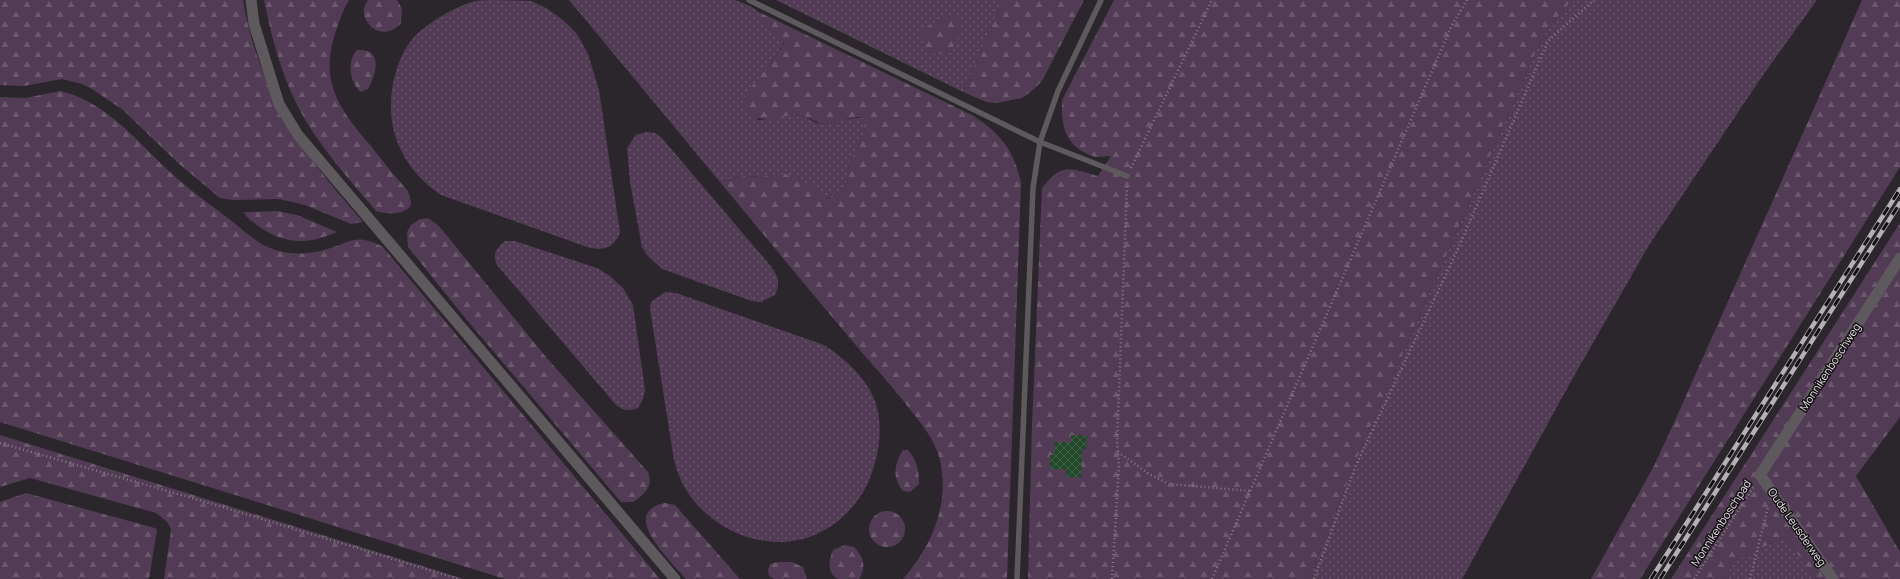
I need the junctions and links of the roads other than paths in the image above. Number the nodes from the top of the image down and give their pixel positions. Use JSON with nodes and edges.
{"nodes":[{"id":1,"x":252,"y":0,"type":"edge"},
{"id":2,"x":749,"y":0,"type":"edge"},
{"id":3,"x":1101,"y":0,"type":"edge"},
{"id":4,"x":1040,"y":142,"type":"junction"},
{"id":5,"x":1127,"y":176,"type":"road end"},
{"id":6,"x":1900,"y":258,"type":"edge"},
{"id":7,"x":1760,"y":475,"type":"joint"},
{"id":8,"x":675,"y":579,"type":"edge"},
{"id":9,"x":1017,"y":579,"type":"edge"},
{"id":10,"x":1833,"y":579,"type":"edge"}],
"edges":[{"from":1,"to":8,"type":"street"},
{"from":2,"to":4,"type":"lane"},
{"from":3,"to":4,"type":"lane"},
{"from":4,"to":5,"type":"lane"},
{"from":4,"to":9,"type":"lane"},
{"from":6,"to":7,"type":"street","name":"Monnikenboschweg"},
{"from":7,"to":10,"type":"street","name":"Oude Leusderweg"}]}
